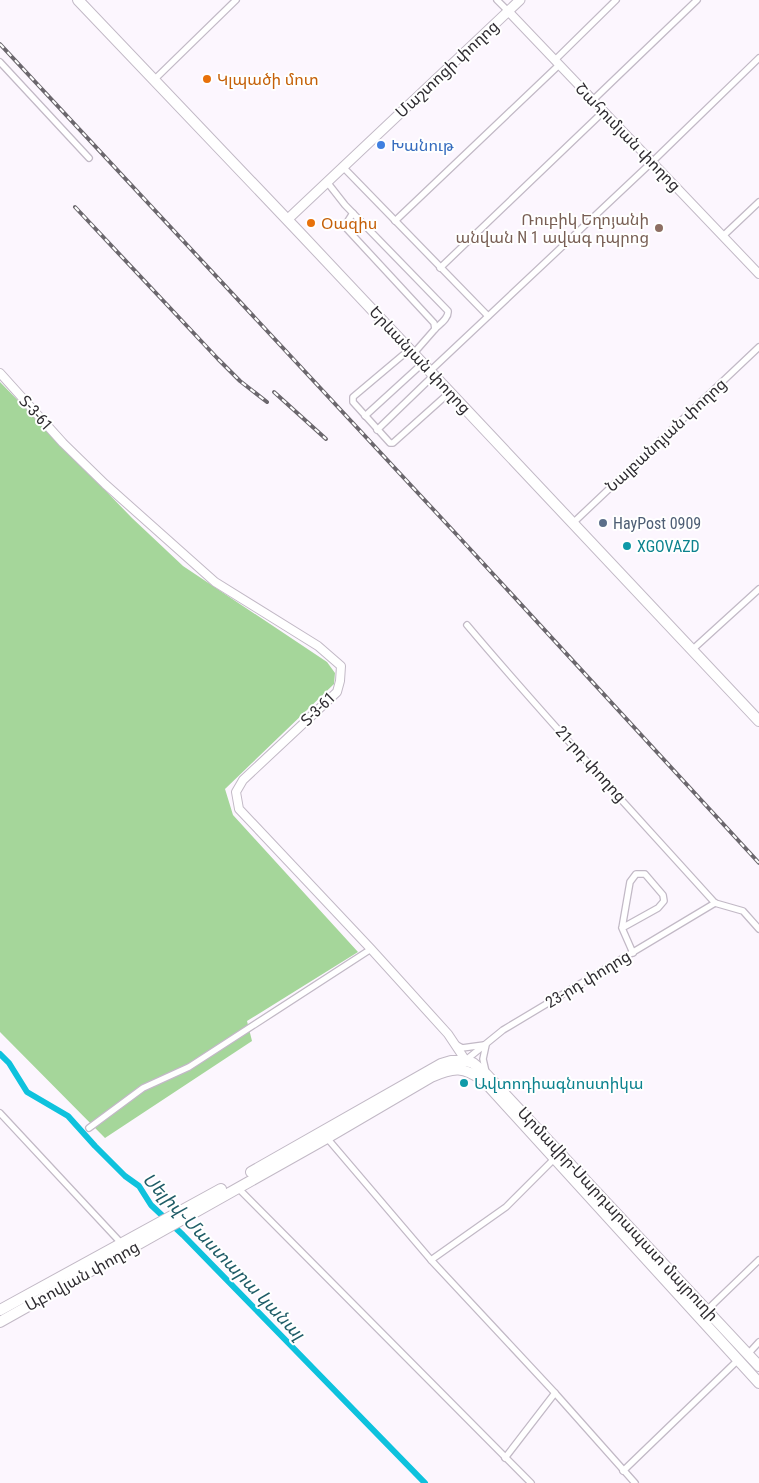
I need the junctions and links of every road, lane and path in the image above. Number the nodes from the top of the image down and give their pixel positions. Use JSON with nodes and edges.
{"nodes":[{"id":1,"x":78,"y":0,"type":"edge"},
{"id":2,"x":236,"y":0,"type":"edge"},
{"id":3,"x":497,"y":0,"type":"edge"},
{"id":4,"x":520,"y":0,"type":"edge"},
{"id":5,"x":616,"y":0,"type":"edge"},
{"id":6,"x":697,"y":0,"type":"edge"},
{"id":7,"x":508,"y":11,"type":"junction"},
{"id":8,"x":759,"y":58,"type":"edge"},
{"id":9,"x":0,"y":62,"type":"edge"},
{"id":10,"x":557,"y":62,"type":"junction"},
{"id":11,"x":155,"y":79,"type":"junction"},
{"id":12,"x":593,"y":100,"type":"junction"},
{"id":13,"x":604,"y":112,"type":"junction"},
{"id":14,"x":89,"y":158,"type":"dead end"},
{"id":15,"x":652,"y":162,"type":"junction"},
{"id":16,"x":343,"y":167,"type":"junction"},
{"id":17,"x":327,"y":182,"type":"junction"},
{"id":18,"x":759,"y":202,"type":"edge"},
{"id":19,"x":353,"y":213,"type":"junction"},
{"id":20,"x":288,"y":220,"type":"junction"},
{"id":21,"x":395,"y":221,"type":"junction"},
{"id":22,"x":723,"y":236,"type":"junction"},
{"id":23,"x":440,"y":268,"type":"junction"},
{"id":24,"x":759,"y":274,"type":"edge"},
{"id":25,"x":488,"y":316,"type":"junction"},
{"id":26,"x":435,"y":329,"type":"junction"},
{"id":27,"x":759,"y":347,"type":"edge"},
{"id":28,"x":412,"y":351,"type":"junction"},
{"id":29,"x":429,"y":370,"type":"junction"},
{"id":30,"x":0,"y":373,"type":"edge"},
{"id":31,"x":450,"y":392,"type":"junction"},
{"id":32,"x":365,"y":416,"type":"junction"},
{"id":33,"x":378,"y":430,"type":"junction"},
{"id":34,"x":573,"y":523,"type":"junction"},
{"id":35,"x":759,"y":589,"type":"edge"},
{"id":36,"x":467,"y":625,"type":"dead end"},
{"id":37,"x":692,"y":650,"type":"junction"},
{"id":38,"x":759,"y":721,"type":"edge"},
{"id":39,"x":715,"y":903,"type":"junction"},
{"id":40,"x":622,"y":928,"type":"junction"},
{"id":41,"x":759,"y":929,"type":"edge"},
{"id":42,"x":371,"y":949,"type":"junction"},
{"id":43,"x":633,"y":953,"type":"junction"},
{"id":44,"x":455,"y":1044,"type":"junction"},
{"id":45,"x":486,"y":1045,"type":"junction"},
{"id":46,"x":442,"y":1064,"type":"junction"},
{"id":47,"x":465,"y":1065,"type":"junction"},
{"id":48,"x":486,"y":1074,"type":"junction"},
{"id":49,"x":0,"y":1113,"type":"edge"},
{"id":50,"x":89,"y":1128,"type":"dead end"},
{"id":51,"x":327,"y":1138,"type":"junction"},
{"id":52,"x":555,"y":1158,"type":"junction"},
{"id":53,"x":237,"y":1187,"type":"junction"},
{"id":54,"x":182,"y":1215,"type":"junction"},
{"id":55,"x":617,"y":1220,"type":"junction"},
{"id":56,"x":160,"y":1227,"type":"junction"},
{"id":57,"x":122,"y":1244,"type":"junction"},
{"id":58,"x":102,"y":1259,"type":"junction"},
{"id":59,"x":431,"y":1260,"type":"junction"},
{"id":60,"x":759,"y":1260,"type":"edge"},
{"id":61,"x":0,"y":1310,"type":"edge"},
{"id":62,"x":707,"y":1310,"type":"junction"},
{"id":63,"x":0,"y":1322,"type":"edge"},
{"id":64,"x":759,"y":1342,"type":"edge"},
{"id":65,"x":748,"y":1354,"type":"junction"},
{"id":66,"x":738,"y":1360,"type":"junction"},
{"id":67,"x":759,"y":1366,"type":"edge"},
{"id":68,"x":759,"y":1382,"type":"edge"},
{"id":69,"x":555,"y":1393,"type":"junction"},
{"id":70,"x":505,"y":1458,"type":"junction"},
{"id":71,"x":623,"y":1471,"type":"junction"},
{"id":72,"x":531,"y":1483,"type":"edge"},
{"id":73,"x":635,"y":1483,"type":"edge"}],
"edges":[{"from":1,"to":11,"type":"highway","name":"Երևանյան փողոց"},
{"from":2,"to":11,"type":"street"},
{"from":3,"to":7,"type":"street","name":"Շահումյան փողոց"},
{"from":4,"to":7,"type":"main road","name":"Մաշտոցի փողոց"},
{"from":5,"to":10,"type":"street"},
{"from":6,"to":12,"type":"street"},
{"from":7,"to":10,"type":"street","name":"Շահումյան փողոց"},
{"from":7,"to":16,"type":"main road","name":"Մաշտոցի փողոց"},
{"from":8,"to":15,"type":"street"},
{"from":9,"to":14,"type":"street"},
{"from":10,"to":12,"type":"street","name":"Շահումյան փողոց"},
{"from":10,"to":21,"type":"street"},
{"from":11,"to":20,"type":"highway","name":"Երևանյան փողոց"},
{"from":12,"to":13,"type":"street","name":"Շահումյան փողոց"},
{"from":13,"to":15,"type":"street","name":"Շահումյան փողոց"},
{"from":13,"to":23,"type":"street"},
{"from":15,"to":22,"type":"street","name":"Շահումյան փողոց"},
{"from":15,"to":25,"type":"street"},
{"from":16,"to":17,"type":"main road","name":"Մաշտոցի փողոց"},
{"from":16,"to":21,"type":"street"},
{"from":17,"to":19,"type":"street"},
{"from":17,"to":20,"type":"main road","name":"Մաշտոցի փողոց"},
{"from":18,"to":22,"type":"street"},
{"from":19,"to":26,"type":"street"},
{"from":19,"to":26,"type":"street"},
{"from":20,"to":28,"type":"highway","name":"Երևանյան փողոց"},
{"from":21,"to":23,"type":"street"},
{"from":22,"to":24,"type":"street","name":"Շահումյան փողոց"},
{"from":23,"to":25,"type":"street"},
{"from":25,"to":29,"type":"street"},
{"from":26,"to":28,"type":"street"},
{"from":27,"to":34,"type":"street","name":"Նալբանդյան փողոց"},
{"from":28,"to":29,"type":"highway","name":"Երևանյան փողոց"},
{"from":28,"to":32,"type":"street"},
{"from":29,"to":31,"type":"highway","name":"Երևանյան փողոց"},
{"from":29,"to":32,"type":"street"},
{"from":29,"to":33,"type":"street"},
{"from":30,"to":42,"type":"street","name":"Տ-3-61","number":"Տ-3-61"},
{"from":31,"to":33,"type":"street"},
{"from":31,"to":34,"type":"highway","name":"Երևանյան փողոց"},
{"from":32,"to":33,"type":"street"},
{"from":34,"to":37,"type":"highway","name":"Երևանյան փողոց"},
{"from":35,"to":37,"type":"street"},
{"from":36,"to":39,"type":"street","name":"21-րդ փողոց"},
{"from":37,"to":38,"type":"highway","name":"Երևանյան փողոց"},
{"from":39,"to":41,"type":"street"},
{"from":39,"to":43,"type":"street","name":"23-րդ փողոց"},
{"from":40,"to":40,"type":"street"},
{"from":40,"to":43,"type":"street"},
{"from":42,"to":44,"type":"street","name":"Տ-3-61","number":"Տ-3-61"},
{"from":42,"to":50,"type":"street"},
{"from":43,"to":45,"type":"street","name":"23-րդ փողոց"},
{"from":44,"to":45,"type":"street"},
{"from":44,"to":46,"type":"street"},
{"from":44,"to":47,"type":"street","name":"Տ-3-61","number":"Տ-3-61"},
{"from":45,"to":47,"type":"street","name":"23-րդ փողոց"},
{"from":45,"to":48,"type":"street"},
{"from":46,"to":47,"type":"highway"},
{"from":46,"to":54,"type":"highway"},
{"from":47,"to":48,"type":"highway","name":"Արմավիր-Սարդարապատ մայրուղի"},
{"from":47,"to":51,"type":"highway"},
{"from":47,"to":52,"type":"highway","name":"Արմավիր-Սարդարապատ մայրուղի"},
{"from":48,"to":55,"type":"highway","name":"Արմավիր-Սարդարապատ մայրուղի"},
{"from":49,"to":57,"type":"street"},
{"from":51,"to":53,"type":"highway"},
{"from":51,"to":59,"type":"street"},
{"from":52,"to":55,"type":"highway","name":"Արմավիր-Սարդարապատ մայրուղի"},
{"from":52,"to":59,"type":"street"},
{"from":53,"to":54,"type":"highway"},
{"from":53,"to":70,"type":"street"},
{"from":54,"to":56,"type":"highway"},
{"from":55,"to":62,"type":"highway","name":"Արմավիր-Սարդարապատ մայրուղի"},
{"from":55,"to":66,"type":"highway","name":"Արմավիր-Սարդարապատ մայրուղի"},
{"from":56,"to":57,"type":"highway","name":"Աբովյան փողոց"},
{"from":56,"to":58,"type":"highway","name":"Աբովյան փողոց"},
{"from":57,"to":58,"type":"highway","name":"Աբովյան փողոց"},
{"from":58,"to":61,"type":"highway","name":"Աբովյան փողոց"},
{"from":58,"to":63,"type":"highway","name":"Աբովյան փողոց"},
{"from":59,"to":69,"type":"street"},
{"from":60,"to":62,"type":"street"},
{"from":62,"to":65,"type":"highway","name":"Արմավիր-Սարդարապատ մայրուղի"},
{"from":64,"to":65,"type":"street"},
{"from":65,"to":67,"type":"highway","name":"Արմավիր-Սարդարապատ մայրուղի"},
{"from":66,"to":68,"type":"highway","name":"Արմավիր-Սարդարապատ մայրուղի"},
{"from":66,"to":71,"type":"street"},
{"from":69,"to":70,"type":"street"},
{"from":69,"to":71,"type":"street"},
{"from":70,"to":72,"type":"street"},
{"from":71,"to":73,"type":"street"}]}
